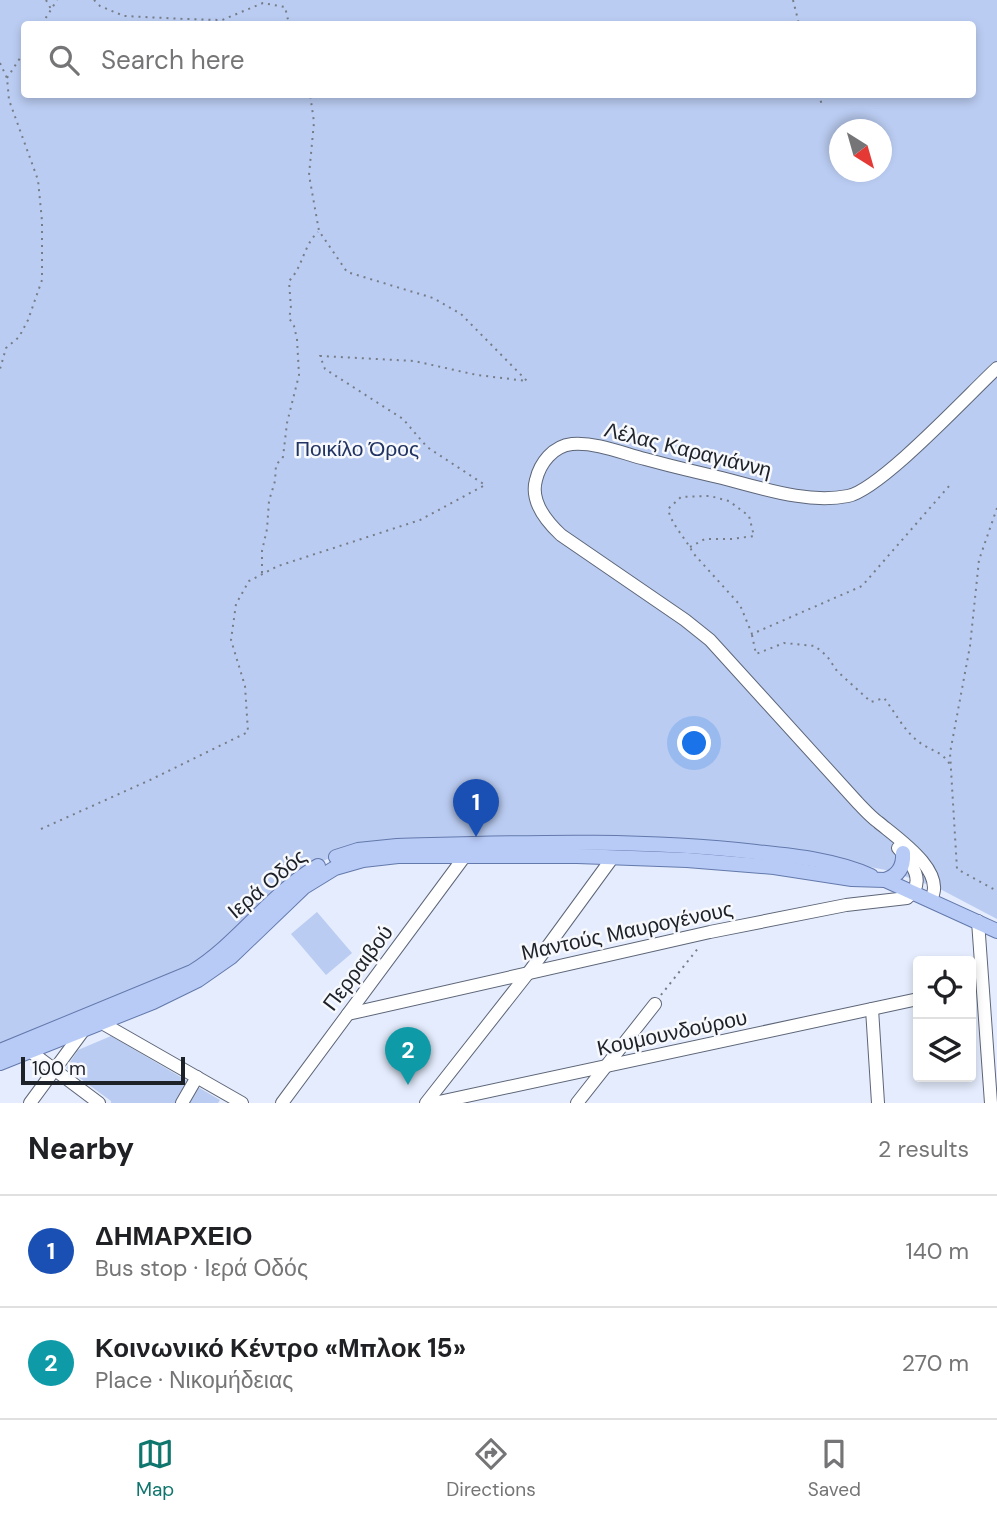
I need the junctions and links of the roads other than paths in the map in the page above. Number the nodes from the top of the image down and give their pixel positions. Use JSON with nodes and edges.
{"nodes":[{"id":1,"x":997,"y":368,"type":"edge"},
{"id":2,"x":876,"y":821,"type":"junction"},
{"id":3,"x":903,"y":853,"type":"junction"},
{"id":4,"x":466,"y":856,"type":"junction"},
{"id":5,"x":613,"y":857,"type":"junction"},
{"id":6,"x":880,"y":879,"type":"junction"},
{"id":7,"x":914,"y":892,"type":"junction"},
{"id":8,"x":930,"y":899,"type":"junction"},
{"id":9,"x":978,"y":921,"type":"junction"},
{"id":10,"x":997,"y":931,"type":"edge"},
{"id":11,"x":529,"y":972,"type":"junction"},
{"id":12,"x":976,"y":986,"type":"edge"},
{"id":13,"x":913,"y":1000,"type":"edge"},
{"id":14,"x":655,"y":1004,"type":"road end"},
{"id":15,"x":872,"y":1009,"type":"junction"},
{"id":16,"x":348,"y":1014,"type":"junction"},
{"id":17,"x":102,"y":1023,"type":"junction"},
{"id":18,"x":83,"y":1031,"type":"junction"},
{"id":19,"x":0,"y":1051,"type":"edge"},
{"id":20,"x":31,"y":1052,"type":"junction"},
{"id":21,"x":0,"y":1063,"type":"edge"},
{"id":22,"x":605,"y":1067,"type":"junction"},
{"id":23,"x":54,"y":1070,"type":"junction"},
{"id":24,"x":197,"y":1077,"type":"junction"},
{"id":25,"x":30,"y":1103,"type":"edge"},
{"id":26,"x":99,"y":1103,"type":"edge"},
{"id":27,"x":182,"y":1103,"type":"edge"},
{"id":28,"x":242,"y":1103,"type":"edge"},
{"id":29,"x":282,"y":1103,"type":"edge"},
{"id":30,"x":426,"y":1103,"type":"edge"},
{"id":31,"x":434,"y":1103,"type":"edge"},
{"id":32,"x":578,"y":1103,"type":"edge"},
{"id":33,"x":878,"y":1103,"type":"edge"},
{"id":34,"x":990,"y":1103,"type":"edge"}],
"edges":[{"from":1,"to":2,"type":"street","name":"Λέλας Καραγιάννη"},
{"from":2,"to":3,"type":"street","name":"Λέλας Καραγιάννη"},
{"from":2,"to":8,"type":"street","name":"Λέλας Καραγιάννη"},
{"from":3,"to":6,"type":"main road"},
{"from":3,"to":7,"type":"street","name":"Λέλας Καραγιάννη"},
{"from":4,"to":5,"type":"main road","name":"Ιερά Οδός"},
{"from":4,"to":16,"type":"street","name":"Περραιβού"},
{"from":4,"to":17,"type":"main road","name":"Ιερά Οδός"},
{"from":5,"to":6,"type":"main road","name":"Ιερά Οδός"},
{"from":5,"to":11,"type":"street"},
{"from":6,"to":7,"type":"main road","name":"Ιερά Οδός"},
{"from":6,"to":19,"type":"main road","name":"Ιερά Οδός"},
{"from":7,"to":8,"type":"main road","name":"Ιερά Οδός"},
{"from":7,"to":11,"type":"street","name":"Μαντούς Μαυρογένους"},
{"from":8,"to":9,"type":"main road","name":"Ιερά Οδός"},
{"from":9,"to":10,"type":"main road","name":"Ιερά Οδός"},
{"from":9,"to":12,"type":"street"},
{"from":11,"to":16,"type":"street","name":"Μαντούς Μαυρογένους"},
{"from":11,"to":30,"type":"street"},
{"from":12,"to":34,"type":"street"},
{"from":13,"to":15,"type":"street","name":"Κουμουνδούρου"},
{"from":14,"to":22,"type":"street"},
{"from":15,"to":22,"type":"street","name":"Κουμουνδούρου"},
{"from":15,"to":33,"type":"street"},
{"from":16,"to":29,"type":"street","name":"Περραιβού"},
{"from":17,"to":18,"type":"main road","name":"Ιερά Οδός"},
{"from":17,"to":24,"type":"street"},
{"from":18,"to":20,"type":"main road","name":"Ιερά Οδός"},
{"from":18,"to":23,"type":"street"},
{"from":20,"to":21,"type":"main road","name":"Ιερά Οδός"},
{"from":20,"to":23,"type":"street"},
{"from":22,"to":31,"type":"street","name":"Κουμουνδούρου"},
{"from":22,"to":32,"type":"street"},
{"from":23,"to":25,"type":"street"},
{"from":23,"to":26,"type":"street"},
{"from":24,"to":27,"type":"street"},
{"from":24,"to":28,"type":"street"}]}
